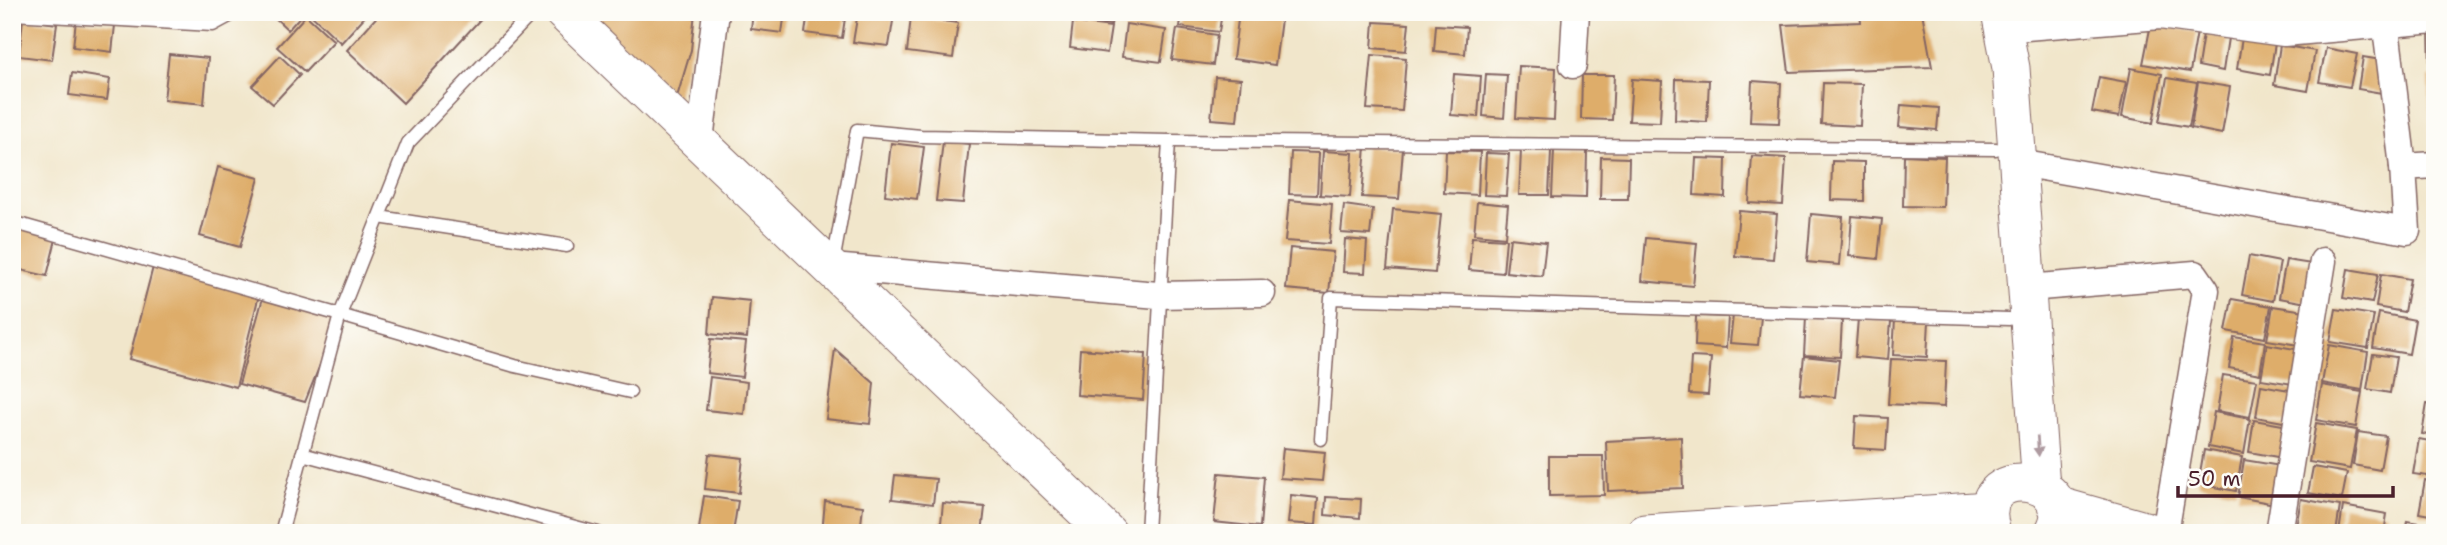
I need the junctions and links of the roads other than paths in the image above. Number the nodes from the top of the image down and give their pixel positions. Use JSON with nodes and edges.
{"nodes":[{"id":1,"x":237,"y":12,"type":"edge"},
{"id":2,"x":533,"y":12,"type":"edge"},
{"id":3,"x":563,"y":12,"type":"edge"},
{"id":4,"x":716,"y":12,"type":"edge"},
{"id":5,"x":1576,"y":12,"type":"edge"},
{"id":6,"x":12,"y":14,"type":"edge"},
{"id":7,"x":2385,"y":17,"type":"edge"},
{"id":8,"x":1993,"y":18,"type":"edge"},
{"id":9,"x":2435,"y":20,"type":"edge"},
{"id":10,"x":1573,"y":65,"type":"dead end"},
{"id":11,"x":699,"y":140,"type":"junction"},
{"id":12,"x":1169,"y":141,"type":"junction"},
{"id":13,"x":2008,"y":156,"type":"junction"},
{"id":14,"x":2435,"y":165,"type":"edge"},
{"id":15,"x":2403,"y":167,"type":"junction"},
{"id":16,"x":379,"y":217,"type":"junction"},
{"id":17,"x":12,"y":222,"type":"edge"},
{"id":18,"x":567,"y":246,"type":"dead end"},
{"id":19,"x":2323,"y":261,"type":"dead end"},
{"id":20,"x":832,"y":267,"type":"junction"},
{"id":21,"x":2028,"y":288,"type":"junction"},
{"id":22,"x":1262,"y":293,"type":"dead end"},
{"id":23,"x":1158,"y":295,"type":"junction"},
{"id":24,"x":340,"y":315,"type":"junction"},
{"id":25,"x":2009,"y":319,"type":"junction"},
{"id":26,"x":630,"y":392,"type":"dead end"},
{"id":27,"x":1321,"y":439,"type":"dead end"},
{"id":28,"x":302,"y":454,"type":"junction"},
{"id":29,"x":2041,"y":502,"type":"edge"},
{"id":30,"x":1991,"y":521,"type":"edge"},
{"id":31,"x":281,"y":533,"type":"edge"},
{"id":32,"x":598,"y":533,"type":"edge"},
{"id":33,"x":1108,"y":533,"type":"edge"},
{"id":34,"x":1147,"y":533,"type":"edge"},
{"id":35,"x":1645,"y":533,"type":"edge"},
{"id":36,"x":2155,"y":533,"type":"edge"},
{"id":37,"x":2165,"y":533,"type":"edge"},
{"id":38,"x":2279,"y":533,"type":"edge"}],
"edges":[{"from":1,"to":6,"type":"lane"},
{"from":2,"to":16,"type":"lane"},
{"from":3,"to":11,"type":"street"},
{"from":4,"to":11,"type":"street"},
{"from":5,"to":10,"type":"street"},
{"from":7,"to":8,"type":"street"},
{"from":7,"to":9,"type":"street"},
{"from":7,"to":15,"type":"street"},
{"from":8,"to":13,"type":"street"},
{"from":11,"to":20,"type":"street"},
{"from":12,"to":13,"type":"lane"},
{"from":12,"to":20,"type":"lane"},
{"from":12,"to":23,"type":"lane"},
{"from":13,"to":15,"type":"street"},
{"from":13,"to":21,"type":"street"},
{"from":13,"to":25,"type":"street"},
{"from":14,"to":15,"type":"street"},
{"from":16,"to":18,"type":"lane"},
{"from":16,"to":24,"type":"lane"},
{"from":17,"to":24,"type":"lane"},
{"from":19,"to":38,"type":"street"},
{"from":20,"to":23,"type":"street"},
{"from":20,"to":33,"type":"street"},
{"from":21,"to":29,"type":"street","one_way":true},
{"from":21,"to":37,"type":"street"},
{"from":22,"to":23,"type":"street"},
{"from":23,"to":34,"type":"lane"},
{"from":24,"to":26,"type":"lane"},
{"from":24,"to":28,"type":"lane"},
{"from":25,"to":27,"type":"lane"},
{"from":25,"to":29,"type":"street"},
{"from":28,"to":31,"type":"lane"},
{"from":28,"to":32,"type":"lane"},
{"from":29,"to":30,"type":"street"},
{"from":29,"to":36,"type":"street"},
{"from":30,"to":35,"type":"street"}]}
